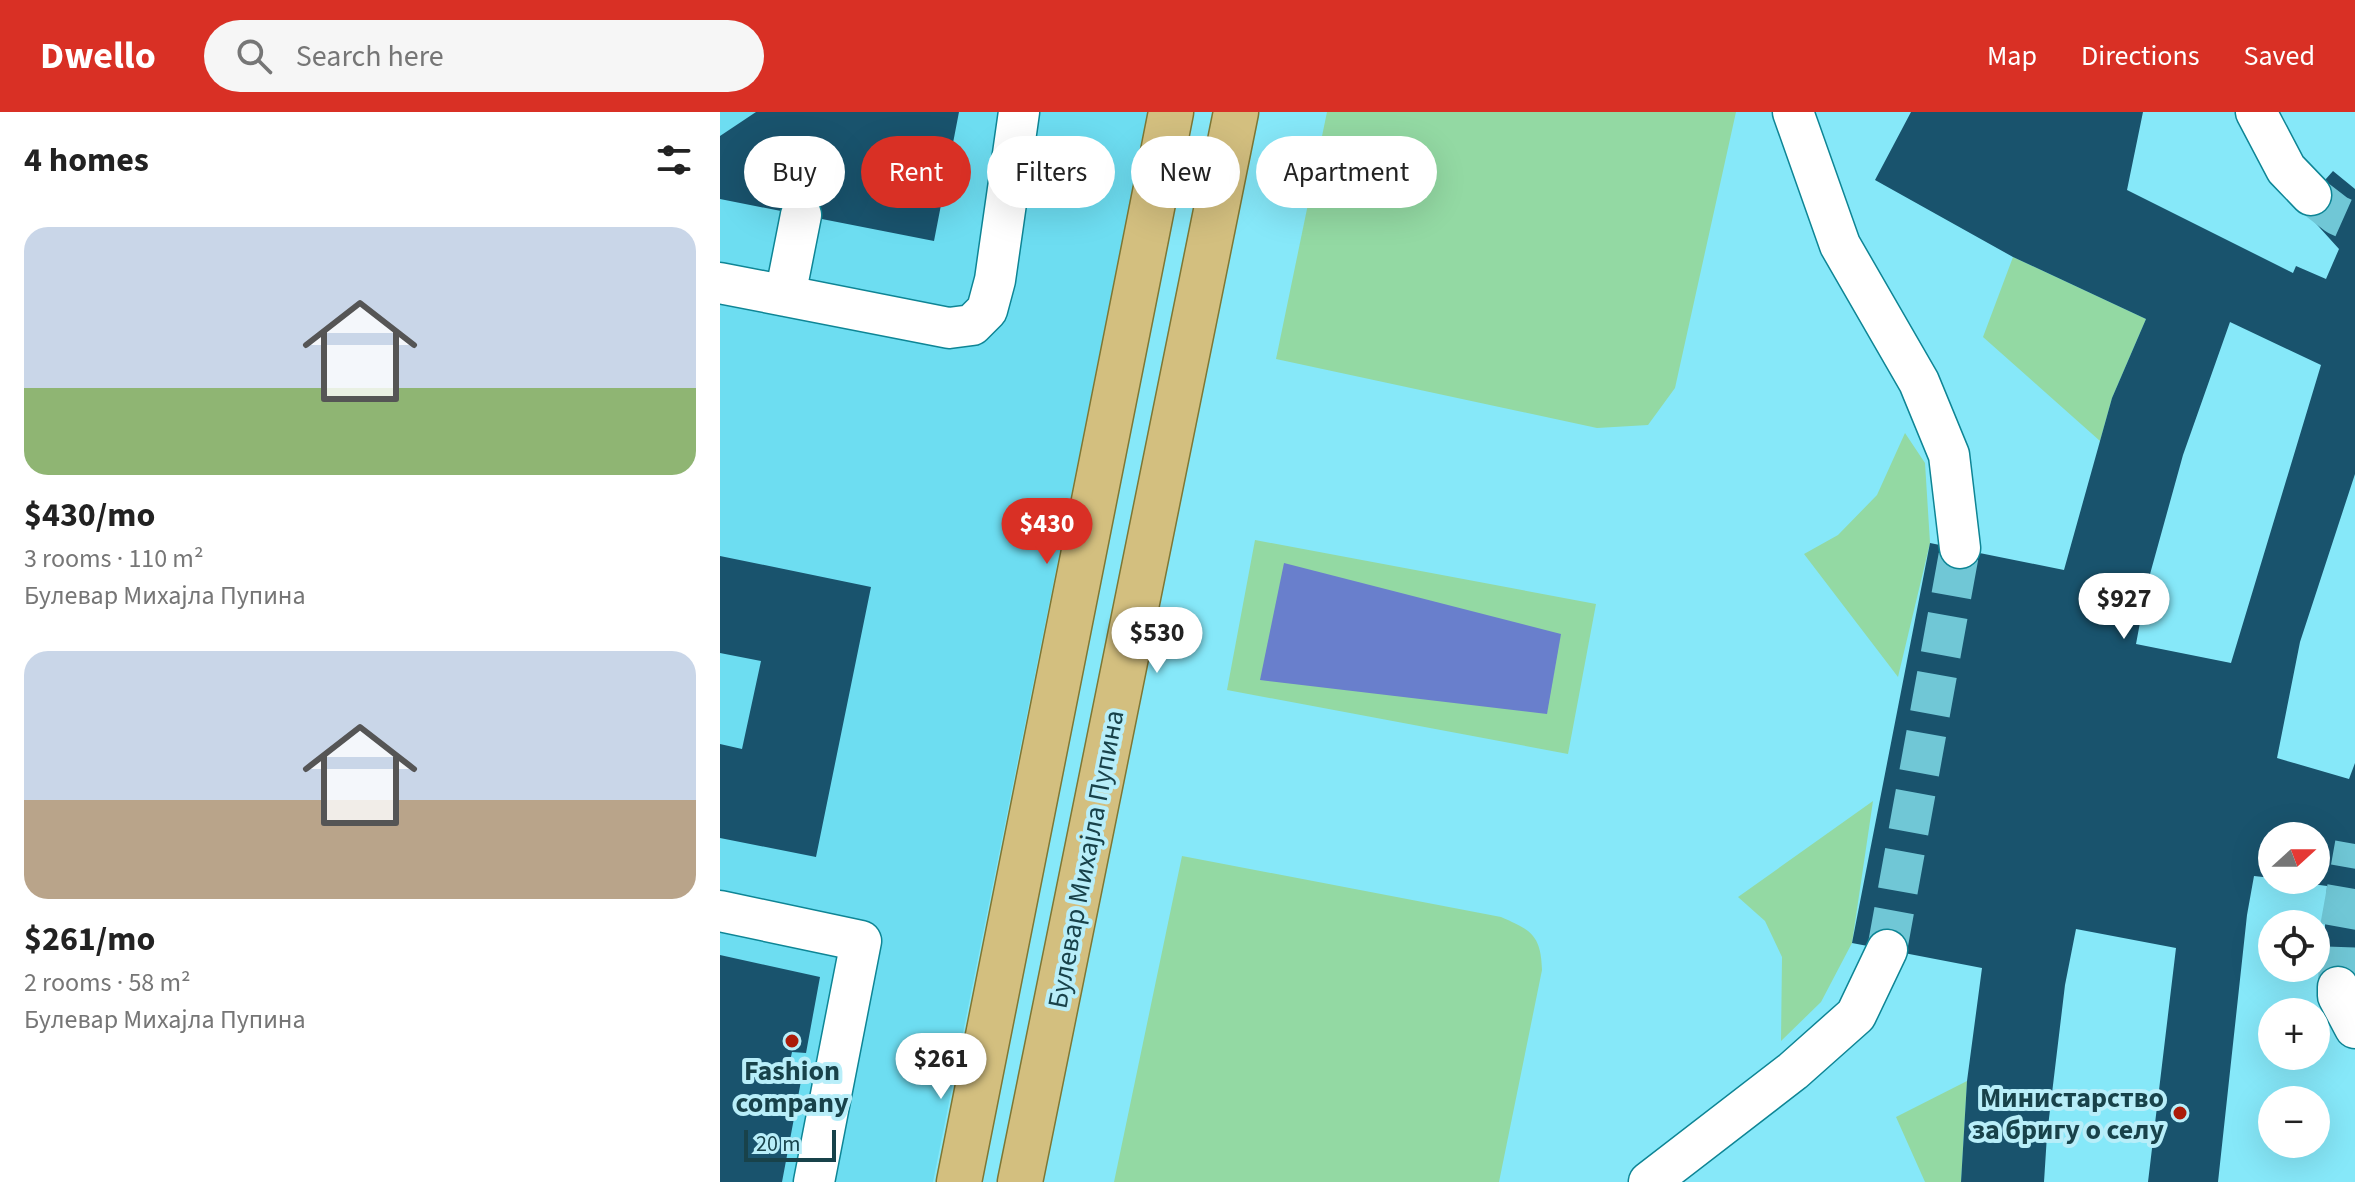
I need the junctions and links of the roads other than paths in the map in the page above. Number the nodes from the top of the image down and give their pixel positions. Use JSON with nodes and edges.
{"nodes":[{"id":1,"x":1019,"y":112,"type":"edge"},
{"id":2,"x":1171,"y":112,"type":"edge"},
{"id":3,"x":1236,"y":112,"type":"edge"},
{"id":4,"x":1793,"y":112,"type":"edge"},
{"id":5,"x":2256,"y":112,"type":"edge"},
{"id":6,"x":2311,"y":195,"type":"tunnel mouth"},
{"id":7,"x":801,"y":215,"type":"dead end"},
{"id":8,"x":720,"y":283,"type":"edge"},
{"id":9,"x":785,"y":296,"type":"junction"},
{"id":10,"x":1960,"y":548,"type":"tunnel mouth"},
{"id":11,"x":1078,"y":585,"type":"junction"},
{"id":12,"x":1138,"y":596,"type":"junction"},
{"id":13,"x":720,"y":911,"type":"edge"},
{"id":14,"x":1887,"y":950,"type":"tunnel mouth"},
{"id":15,"x":2338,"y":987,"type":"tunnel mouth"},
{"id":16,"x":2355,"y":1028,"type":"edge"},
{"id":17,"x":814,"y":1182,"type":"edge"},
{"id":18,"x":959,"y":1182,"type":"edge"},
{"id":19,"x":1020,"y":1182,"type":"edge"},
{"id":20,"x":1649,"y":1182,"type":"edge"}],
"edges":[{"from":1,"to":9,"type":"lane"},
{"from":2,"to":11,"type":"main road"},
{"from":3,"to":12,"type":"main road","name":"Булевар Михајла Пупина"},
{"from":4,"to":10,"type":"lane"},
{"from":5,"to":6,"type":"lane"},
{"from":7,"to":9,"type":"lane"},
{"from":8,"to":9,"type":"lane"},
{"from":11,"to":12,"type":"main road"},
{"from":11,"to":18,"type":"main road"},
{"from":12,"to":19,"type":"main road","name":"Булевар Михајла Пупина"},
{"from":13,"to":17,"type":"lane"},
{"from":14,"to":20,"type":"lane"},
{"from":15,"to":16,"type":"lane"}]}
